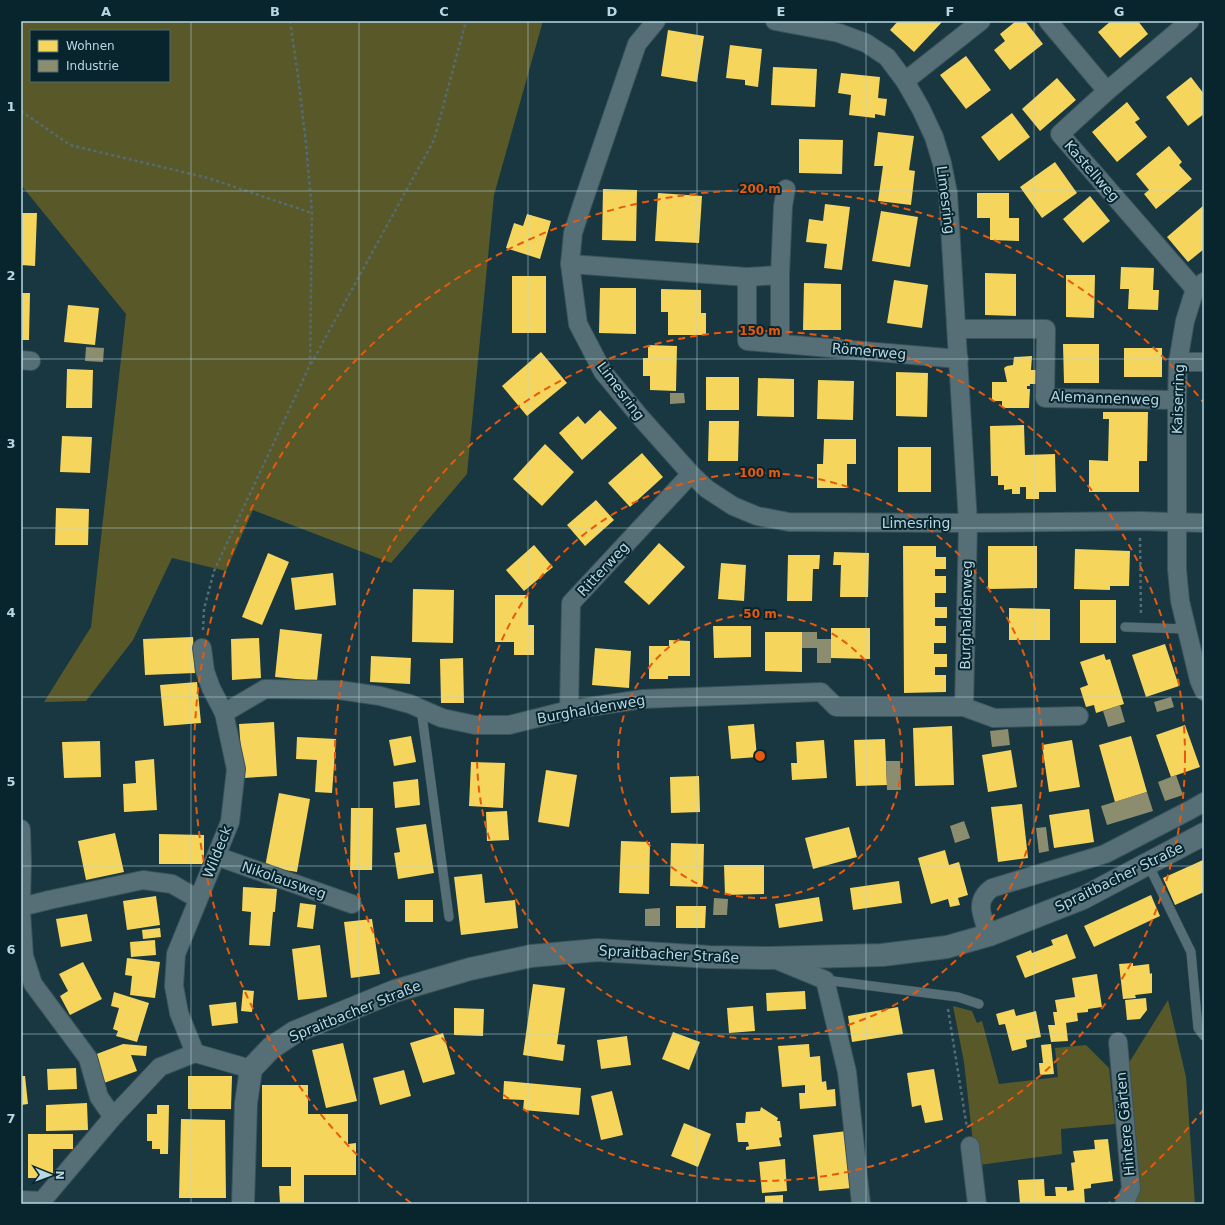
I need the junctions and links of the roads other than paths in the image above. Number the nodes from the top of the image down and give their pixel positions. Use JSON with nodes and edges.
{"nodes":[{"id":1,"x":656,"y":21,"type":"edge"},
{"id":2,"x":775,"y":21,"type":"edge"},
{"id":3,"x":981,"y":21,"type":"edge"},
{"id":4,"x":1048,"y":21,"type":"edge"},
{"id":5,"x":1190,"y":21,"type":"edge"},
{"id":6,"x":905,"y":81,"type":"junction"},
{"id":7,"x":1107,"y":91,"type":"junction"},
{"id":8,"x":786,"y":189,"type":"dead end"},
{"id":9,"x":570,"y":264,"type":"junction"},
{"id":10,"x":780,"y":275,"type":"junction"},
{"id":11,"x":747,"y":277,"type":"junction"},
{"id":12,"x":1200,"y":285,"type":"edge"},
{"id":13,"x":957,"y":329,"type":"junction"},
{"id":14,"x":780,"y":343,"type":"junction"},
{"id":15,"x":959,"y":359,"type":"junction"},
{"id":16,"x":1178,"y":362,"type":"junction"},
{"id":17,"x":1204,"y":362,"type":"edge"},
{"id":18,"x":1177,"y":400,"type":"junction"},
{"id":19,"x":691,"y":474,"type":"junction"},
{"id":20,"x":1176,"y":522,"type":"junction"},
{"id":21,"x":1204,"y":523,"type":"edge"},
{"id":22,"x":968,"y":524,"type":"junction"},
{"id":23,"x":1125,"y":627,"type":"dead end"},
{"id":24,"x":1187,"y":629,"type":"junction"},
{"id":25,"x":202,"y":648,"type":"road end"},
{"id":26,"x":1204,"y":691,"type":"edge"},
{"id":27,"x":964,"y":707,"type":"junction"},
{"id":28,"x":421,"y":708,"type":"junction"},
{"id":29,"x":569,"y":710,"type":"junction"},
{"id":30,"x":224,"y":713,"type":"junction"},
{"id":31,"x":1079,"y":716,"type":"dead end"},
{"id":32,"x":1204,"y":802,"type":"edge"},
{"id":33,"x":21,"y":829,"type":"edge"},
{"id":34,"x":1204,"y":834,"type":"edge"},
{"id":35,"x":216,"y":856,"type":"junction"},
{"id":36,"x":1148,"y":864,"type":"junction"},
{"id":37,"x":198,"y":899,"type":"junction"},
{"id":38,"x":21,"y":902,"type":"edge"},
{"id":39,"x":352,"y":904,"type":"dead end"},
{"id":40,"x":21,"y":907,"type":"edge"},
{"id":41,"x":21,"y":912,"type":"edge"},
{"id":42,"x":449,"y":916,"type":"dead end"},
{"id":43,"x":989,"y":935,"type":"junction"},
{"id":44,"x":770,"y":958,"type":"junction"},
{"id":45,"x":825,"y":980,"type":"junction"},
{"id":46,"x":979,"y":1004,"type":"dead end"},
{"id":47,"x":1204,"y":1036,"type":"edge"},
{"id":48,"x":1118,"y":1042,"type":"dead end"},
{"id":49,"x":195,"y":1053,"type":"junction"},
{"id":50,"x":251,"y":1069,"type":"junction"},
{"id":51,"x":113,"y":1117,"type":"junction"},
{"id":52,"x":970,"y":1146,"type":"road end"},
{"id":53,"x":21,"y":1200,"type":"edge"},
{"id":54,"x":42,"y":1202,"type":"edge"},
{"id":55,"x":243,"y":1204,"type":"edge"},
{"id":56,"x":861,"y":1204,"type":"edge"},
{"id":57,"x":977,"y":1204,"type":"edge"},
{"id":58,"x":1124,"y":1204,"type":"edge"}],
"edges":[{"from":1,"to":9,"type":"street","name":"Limesring"},
{"from":2,"to":6,"type":"street","name":"Limesring"},
{"from":3,"to":6,"type":"street"},
{"from":4,"to":7,"type":"street"},
{"from":5,"to":7,"type":"street"},
{"from":6,"to":13,"type":"street","name":"Limesring"},
{"from":7,"to":12,"type":"street","name":"Kastellweg"},
{"from":8,"to":10,"type":"street"},
{"from":9,"to":11,"type":"street"},
{"from":9,"to":19,"type":"street","name":"Limesring"},
{"from":10,"to":11,"type":"street"},
{"from":10,"to":14,"type":"street"},
{"from":11,"to":14,"type":"street","name":"Römerweg"},
{"from":12,"to":16,"type":"street","name":"Kaiserring"},
{"from":13,"to":15,"type":"street","name":"Limesring"},
{"from":13,"to":18,"type":"street","name":"Alemannenweg"},
{"from":14,"to":15,"type":"street","name":"Römerweg"},
{"from":15,"to":22,"type":"street","name":"Limesring"},
{"from":16,"to":17,"type":"street"},
{"from":16,"to":18,"type":"street","name":"Kaiserring"},
{"from":18,"to":20,"type":"street","name":"Kaiserring"},
{"from":19,"to":22,"type":"street","name":"Limesring"},
{"from":19,"to":29,"type":"street","name":"Ritterweg"},
{"from":20,"to":21,"type":"street"},
{"from":20,"to":22,"type":"street","name":"Limesring"},
{"from":20,"to":24,"type":"street","name":"Kaiserring"},
{"from":22,"to":27,"type":"street","name":"Burghaldenweg"},
{"from":23,"to":24,"type":"lane"},
{"from":24,"to":26,"type":"street","name":"Kaiserring"},
{"from":25,"to":30,"type":"street","name":"Wildeck"},
{"from":27,"to":29,"type":"street","name":"Burghaldenweg"},
{"from":27,"to":31,"type":"street","name":"Burghaldenweg"},
{"from":28,"to":29,"type":"street","name":"Burghaldenweg"},
{"from":28,"to":30,"type":"street","name":"Burghaldenweg"},
{"from":28,"to":42,"type":"lane"},
{"from":30,"to":35,"type":"street","name":"Wildeck"},
{"from":32,"to":43,"type":"street","name":"Spraitbacher Straße"},
{"from":33,"to":38,"type":"street"},
{"from":34,"to":36,"type":"street","name":"Spraitbacher Straße"},
{"from":35,"to":37,"type":"street","name":"Wildeck"},
{"from":35,"to":39,"type":"street","name":"Nikolausweg"},
{"from":36,"to":43,"type":"street","name":"Spraitbacher Straße"},
{"from":36,"to":47,"type":"lane"},
{"from":37,"to":40,"type":"street"},
{"from":37,"to":49,"type":"street","name":"Wildeck"},
{"from":41,"to":51,"type":"street"},
{"from":43,"to":44,"type":"street","name":"Spraitbacher Straße"},
{"from":44,"to":45,"type":"street","name":"Spraitbacher Straße"},
{"from":44,"to":50,"type":"street","name":"Spraitbacher Straße"},
{"from":45,"to":46,"type":"lane"},
{"from":45,"to":56,"type":"street"},
{"from":48,"to":58,"type":"street","name":"Hintere Gärten"},
{"from":49,"to":50,"type":"street"},
{"from":49,"to":51,"type":"street"},
{"from":50,"to":55,"type":"street"},
{"from":51,"to":54,"type":"street"},
{"from":52,"to":57,"type":"street"},
{"from":53,"to":54,"type":"street"}]}
